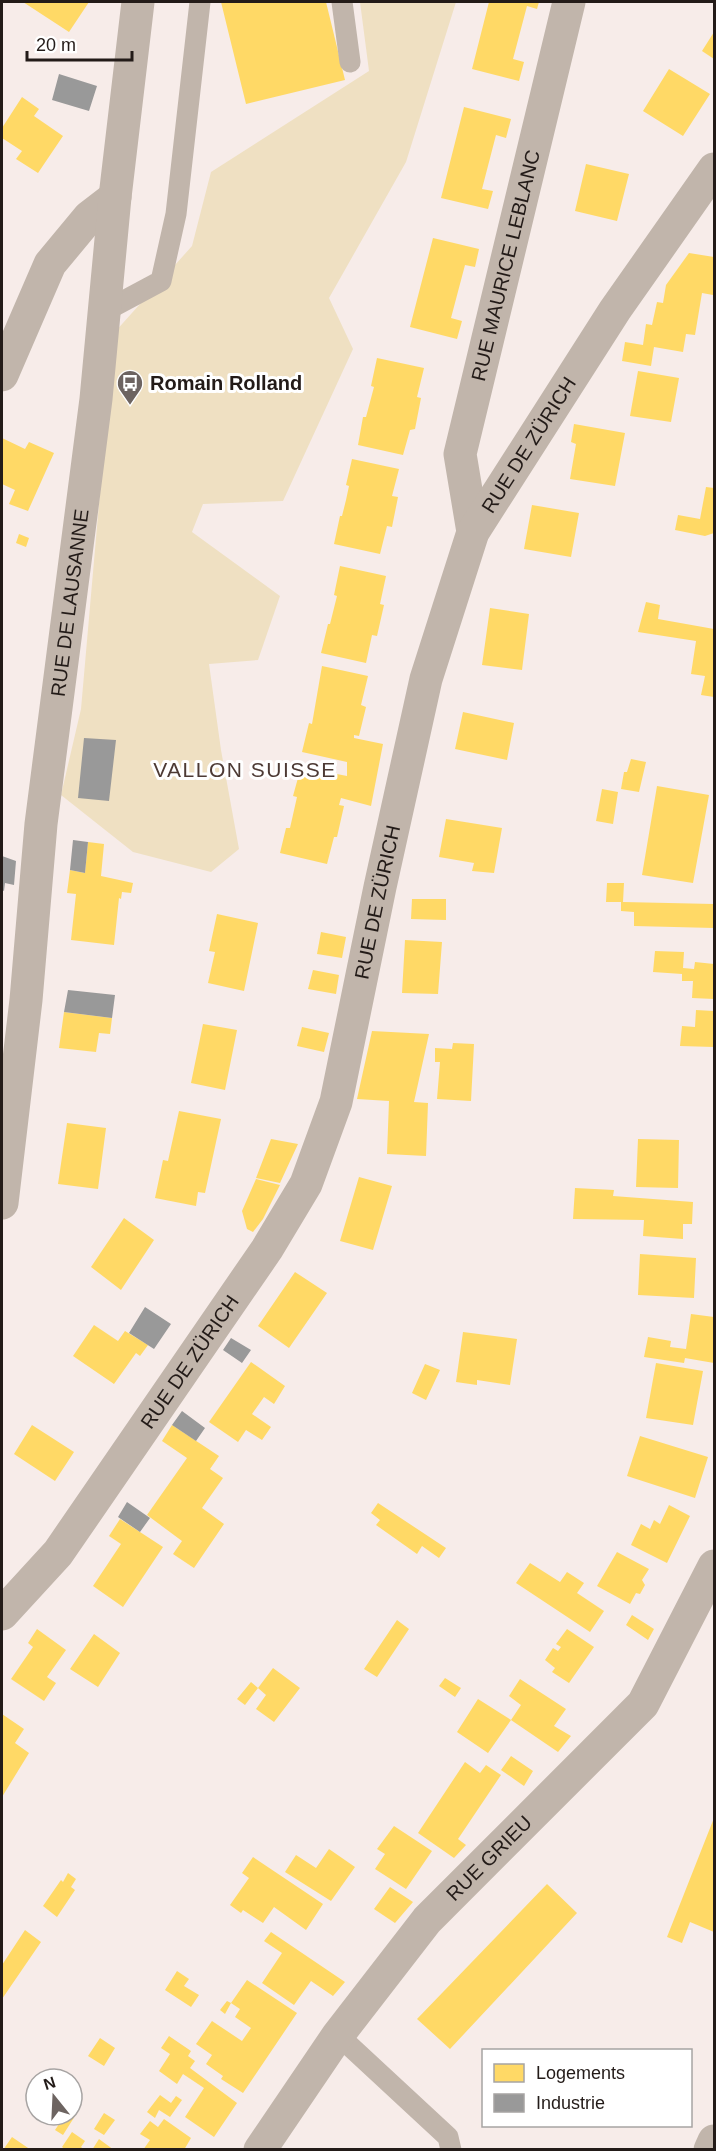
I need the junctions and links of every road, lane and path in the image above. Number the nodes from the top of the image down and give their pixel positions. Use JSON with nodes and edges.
{"nodes":[{"id":1,"x":138,"y":2,"type":"edge"},
{"id":2,"x":200,"y":2,"type":"edge"},
{"id":3,"x":342,"y":2,"type":"edge"},
{"id":4,"x":570,"y":2,"type":"edge"},
{"id":5,"x":350,"y":62,"type":"dead end"},
{"id":6,"x":714,"y":168,"type":"edge"},
{"id":7,"x":115,"y":197,"type":"junction"},
{"id":8,"x":105,"y":311,"type":"junction"},
{"id":9,"x":2,"y":375,"type":"edge"},
{"id":10,"x":473,"y":532,"type":"junction"},
{"id":11,"x":2,"y":1203,"type":"edge"},
{"id":12,"x":714,"y":1566,"type":"edge"},
{"id":13,"x":2,"y":1614,"type":"edge"},
{"id":14,"x":338,"y":2035,"type":"junction"},
{"id":15,"x":714,"y":2141,"type":"edge"},
{"id":16,"x":260,"y":2150,"type":"edge"},
{"id":17,"x":451,"y":2150,"type":"edge"},
{"id":18,"x":710,"y":2150,"type":"edge"}],
"edges":[{"from":1,"to":7,"type":"street","name":"RUE DE LAUSANNE"},
{"from":2,"to":8,"type":"lane"},
{"from":3,"to":5,"type":"lane"},
{"from":4,"to":10,"type":"street","name":"RUE MAURICE LEBLANC"},
{"from":6,"to":10,"type":"street","name":"RUE DE ZÜRICH"},
{"from":7,"to":8,"type":"street","name":"RUE DE LAUSANNE"},
{"from":7,"to":9,"type":"street"},
{"from":8,"to":11,"type":"street","name":"RUE DE LAUSANNE"},
{"from":10,"to":13,"type":"street","name":"RUE DE ZÜRICH"},
{"from":12,"to":14,"type":"street","name":"RUE GRIEU"},
{"from":14,"to":16,"type":"street","name":"RUE GRIEU"},
{"from":14,"to":17,"type":"lane"},
{"from":15,"to":18,"type":"street"}]}
